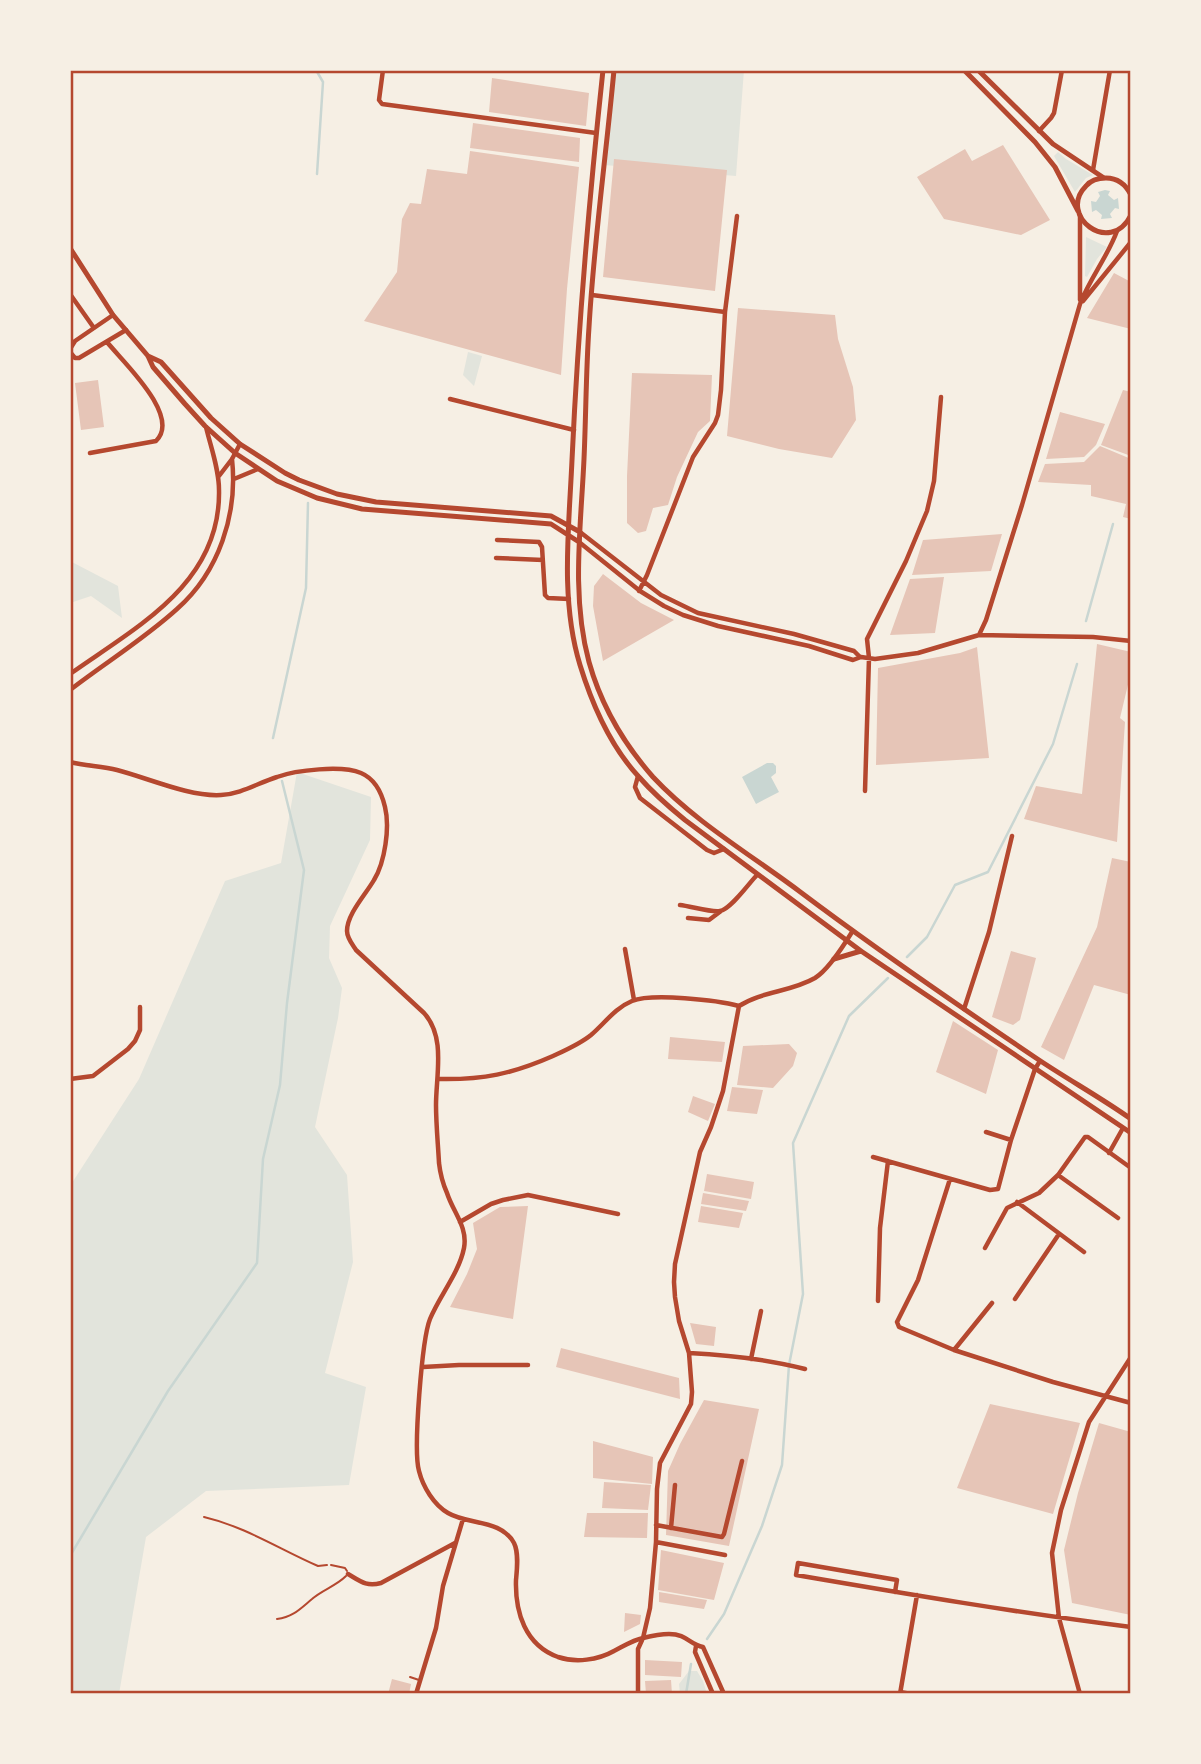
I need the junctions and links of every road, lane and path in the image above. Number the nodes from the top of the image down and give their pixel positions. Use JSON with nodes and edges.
{"nodes":[{"id":1,"x":383,"y":70,"type":"edge"},
{"id":2,"x":603,"y":70,"type":"edge"},
{"id":3,"x":614,"y":70,"type":"edge"},
{"id":4,"x":964,"y":70,"type":"edge"},
{"id":5,"x":978,"y":70,"type":"edge"},
{"id":6,"x":1062,"y":70,"type":"edge"},
{"id":7,"x":1110,"y":70,"type":"edge"},
{"id":8,"x":1039,"y":131,"type":"junction"},
{"id":9,"x":596,"y":133,"type":"junction"},
{"id":10,"x":1093,"y":170,"type":"junction"},
{"id":11,"x":1104,"y":178,"type":"junction"},
{"id":12,"x":1121,"y":182,"type":"junction"},
{"id":13,"x":1131,"y":182,"type":"edge"},
{"id":14,"x":1131,"y":195,"type":"edge"},
{"id":15,"x":1079,"y":213,"type":"junction"},
{"id":16,"x":1131,"y":215,"type":"edge"},
{"id":17,"x":737,"y":216,"type":"dead end"},
{"id":18,"x":1131,"y":227,"type":"edge"},
{"id":19,"x":1119,"y":229,"type":"junction"},
{"id":20,"x":1131,"y":242,"type":"edge"},
{"id":21,"x":70,"y":248,"type":"edge"},
{"id":22,"x":70,"y":294,"type":"edge"},
{"id":23,"x":592,"y":295,"type":"junction"},
{"id":24,"x":1080,"y":304,"type":"junction"},
{"id":25,"x":724,"y":312,"type":"junction"},
{"id":26,"x":113,"y":315,"type":"junction"},
{"id":27,"x":94,"y":328,"type":"junction"},
{"id":28,"x":126,"y":330,"type":"junction"},
{"id":29,"x":107,"y":342,"type":"junction"},
{"id":30,"x":70,"y":351,"type":"edge"},
{"id":31,"x":148,"y":356,"type":"junction"},
{"id":32,"x":941,"y":397,"type":"dead end"},
{"id":33,"x":450,"y":399,"type":"dead end"},
{"id":34,"x":205,"y":426,"type":"junction"},
{"id":35,"x":574,"y":430,"type":"junction"},
{"id":36,"x":240,"y":444,"type":"junction"},
{"id":37,"x":90,"y":453,"type":"dead end"},
{"id":38,"x":234,"y":456,"type":"junction"},
{"id":39,"x":258,"y":469,"type":"junction"},
{"id":40,"x":218,"y":476,"type":"junction"},
{"id":41,"x":234,"y":480,"type":"junction"},
{"id":42,"x":569,"y":525,"type":"junction"},
{"id":43,"x":580,"y":532,"type":"junction"},
{"id":44,"x":569,"y":534,"type":"junction"},
{"id":45,"x":497,"y":540,"type":"dead end"},
{"id":46,"x":579,"y":542,"type":"junction"},
{"id":47,"x":496,"y":558,"type":"dead end"},
{"id":48,"x":543,"y":560,"type":"junction"},
{"id":49,"x":644,"y":582,"type":"junction"},
{"id":50,"x":639,"y":590,"type":"junction"},
{"id":51,"x":570,"y":599,"type":"junction"},
{"id":52,"x":979,"y":635,"type":"junction"},
{"id":53,"x":1131,"y":641,"type":"edge"},
{"id":54,"x":860,"y":657,"type":"junction"},
{"id":55,"x":869,"y":659,"type":"junction"},
{"id":56,"x":70,"y":674,"type":"edge"},
{"id":57,"x":70,"y":690,"type":"edge"},
{"id":58,"x":70,"y":762,"type":"edge"},
{"id":59,"x":638,"y":776,"type":"junction"},
{"id":60,"x":865,"y":791,"type":"dead end"},
{"id":61,"x":1012,"y":836,"type":"dead end"},
{"id":62,"x":724,"y":849,"type":"junction"},
{"id":63,"x":757,"y":875,"type":"junction"},
{"id":64,"x":680,"y":905,"type":"dead end"},
{"id":65,"x":720,"y":911,"type":"junction"},
{"id":66,"x":688,"y":918,"type":"dead end"},
{"id":67,"x":852,"y":932,"type":"junction"},
{"id":68,"x":847,"y":941,"type":"junction"},
{"id":69,"x":625,"y":949,"type":"dead end"},
{"id":70,"x":861,"y":951,"type":"junction"},
{"id":71,"x":834,"y":958,"type":"junction"},
{"id":72,"x":634,"y":1000,"type":"junction"},
{"id":73,"x":738,"y":1006,"type":"junction"},
{"id":74,"x":140,"y":1007,"type":"dead end"},
{"id":75,"x":964,"y":1009,"type":"junction"},
{"id":76,"x":1040,"y":1061,"type":"junction"},
{"id":77,"x":1035,"y":1069,"type":"junction"},
{"id":78,"x":70,"y":1079,"type":"edge"},
{"id":79,"x":438,"y":1079,"type":"junction"},
{"id":80,"x":1131,"y":1119,"type":"edge"},
{"id":81,"x":1124,"y":1128,"type":"junction"},
{"id":82,"x":986,"y":1132,"type":"dead end"},
{"id":83,"x":1131,"y":1133,"type":"edge"},
{"id":84,"x":1011,"y":1140,"type":"junction"},
{"id":85,"x":1109,"y":1153,"type":"junction"},
{"id":86,"x":873,"y":1157,"type":"dead end"},
{"id":87,"x":888,"y":1161,"type":"junction"},
{"id":88,"x":1131,"y":1168,"type":"edge"},
{"id":89,"x":1058,"y":1175,"type":"junction"},
{"id":90,"x":950,"y":1179,"type":"junction"},
{"id":91,"x":1017,"y":1202,"type":"junction"},
{"id":92,"x":618,"y":1214,"type":"dead end"},
{"id":93,"x":1118,"y":1218,"type":"dead end"},
{"id":94,"x":460,"y":1222,"type":"junction"},
{"id":95,"x":1059,"y":1234,"type":"junction"},
{"id":96,"x":985,"y":1248,"type":"dead end"},
{"id":97,"x":1084,"y":1252,"type":"dead end"},
{"id":98,"x":1015,"y":1299,"type":"dead end"},
{"id":99,"x":878,"y":1301,"type":"dead end"},
{"id":100,"x":992,"y":1303,"type":"dead end"},
{"id":101,"x":761,"y":1311,"type":"dead end"},
{"id":102,"x":954,"y":1350,"type":"junction"},
{"id":103,"x":689,"y":1353,"type":"junction"},
{"id":104,"x":1131,"y":1357,"type":"edge"},
{"id":105,"x":751,"y":1359,"type":"junction"},
{"id":106,"x":528,"y":1364,"type":"dead end"},
{"id":107,"x":423,"y":1367,"type":"junction"},
{"id":108,"x":805,"y":1369,"type":"dead end"},
{"id":109,"x":1104,"y":1397,"type":"junction"},
{"id":110,"x":1131,"y":1403,"type":"edge"},
{"id":111,"x":742,"y":1461,"type":"dead end"},
{"id":112,"x":676,"y":1485,"type":"dead end"},
{"id":113,"x":204,"y":1517,"type":"dead end"},
{"id":114,"x":463,"y":1518,"type":"junction"},
{"id":115,"x":656,"y":1525,"type":"junction"},
{"id":116,"x":671,"y":1528,"type":"junction"},
{"id":117,"x":656,"y":1542,"type":"junction"},
{"id":118,"x":455,"y":1543,"type":"junction"},
{"id":119,"x":725,"y":1555,"type":"dead end"},
{"id":120,"x":331,"y":1565,"type":"joint"},
{"id":121,"x":348,"y":1574,"type":"junction"},
{"id":122,"x":895,"y":1592,"type":"junction"},
{"id":123,"x":917,"y":1595,"type":"junction"},
{"id":124,"x":1059,"y":1618,"type":"junction"},
{"id":125,"x":277,"y":1619,"type":"dead end"},
{"id":126,"x":1131,"y":1627,"type":"edge"},
{"id":127,"x":642,"y":1638,"type":"junction"},
{"id":128,"x":696,"y":1646,"type":"junction"},
{"id":129,"x":410,"y":1677,"type":"dead end"},
{"id":130,"x":420,"y":1680,"type":"junction"},
{"id":131,"x":900,"y":1693,"type":"edge"},
{"id":132,"x":416,"y":1694,"type":"edge"},
{"id":133,"x":638,"y":1694,"type":"edge"},
{"id":134,"x":713,"y":1694,"type":"edge"},
{"id":135,"x":724,"y":1694,"type":"edge"},
{"id":136,"x":911,"y":1694,"type":"edge"},
{"id":137,"x":1080,"y":1694,"type":"edge"}],
"edges":[{"from":1,"to":9,"type":"street"},
{"from":2,"to":9,"type":"street"},
{"from":3,"to":23,"type":"street"},
{"from":4,"to":15,"type":"street"},
{"from":5,"to":8,"type":"street"},
{"from":6,"to":8,"type":"street"},
{"from":7,"to":10,"type":"street"},
{"from":8,"to":10,"type":"street"},
{"from":9,"to":35,"type":"street"},
{"from":10,"to":11,"type":"street"},
{"from":11,"to":12,"type":"street"},
{"from":11,"to":15,"type":"street"},
{"from":12,"to":13,"type":"street"},
{"from":12,"to":14,"type":"street"},
{"from":15,"to":19,"type":"street"},
{"from":15,"to":24,"type":"street"},
{"from":16,"to":19,"type":"street"},
{"from":17,"to":25,"type":"street"},
{"from":18,"to":19,"type":"street"},
{"from":19,"to":24,"type":"street"},
{"from":20,"to":24,"type":"street"},
{"from":21,"to":26,"type":"street"},
{"from":22,"to":27,"type":"street"},
{"from":23,"to":25,"type":"street"},
{"from":23,"to":43,"type":"street"},
{"from":24,"to":52,"type":"street"},
{"from":25,"to":49,"type":"street"},
{"from":26,"to":27,"type":"street"},
{"from":26,"to":28,"type":"street"},
{"from":27,"to":30,"type":"street"},
{"from":28,"to":29,"type":"street"},
{"from":28,"to":31,"type":"street"},
{"from":29,"to":30,"type":"street"},
{"from":29,"to":37,"type":"street"},
{"from":31,"to":34,"type":"street"},
{"from":31,"to":36,"type":"street"},
{"from":32,"to":55,"type":"street"},
{"from":33,"to":35,"type":"street"},
{"from":34,"to":38,"type":"street"},
{"from":34,"to":40,"type":"street"},
{"from":35,"to":42,"type":"street"},
{"from":36,"to":38,"type":"street"},
{"from":36,"to":42,"type":"street"},
{"from":38,"to":39,"type":"street"},
{"from":38,"to":40,"type":"street"},
{"from":38,"to":41,"type":"street"},
{"from":39,"to":41,"type":"street"},
{"from":39,"to":44,"type":"street"},
{"from":40,"to":56,"type":"street"},
{"from":41,"to":57,"type":"street"},
{"from":42,"to":43,"type":"street"},
{"from":42,"to":44,"type":"street"},
{"from":43,"to":46,"type":"street"},
{"from":43,"to":49,"type":"street"},
{"from":44,"to":46,"type":"street"},
{"from":44,"to":51,"type":"street"},
{"from":45,"to":48,"type":"street"},
{"from":46,"to":50,"type":"street"},
{"from":46,"to":67,"type":"street"},
{"from":47,"to":48,"type":"street"},
{"from":48,"to":51,"type":"street"},
{"from":49,"to":50,"type":"street"},
{"from":49,"to":54,"type":"street"},
{"from":50,"to":54,"type":"street"},
{"from":51,"to":59,"type":"street"},
{"from":52,"to":53,"type":"street"},
{"from":52,"to":55,"type":"street"},
{"from":54,"to":55,"type":"street"},
{"from":55,"to":60,"type":"street"},
{"from":58,"to":79,"type":"street"},
{"from":59,"to":62,"type":"street"},
{"from":59,"to":62,"type":"street"},
{"from":61,"to":75,"type":"street"},
{"from":62,"to":63,"type":"street"},
{"from":63,"to":65,"type":"street"},
{"from":63,"to":68,"type":"street"},
{"from":64,"to":65,"type":"street"},
{"from":65,"to":66,"type":"street"},
{"from":67,"to":68,"type":"street"},
{"from":67,"to":75,"type":"street"},
{"from":68,"to":70,"type":"street"},
{"from":68,"to":71,"type":"street"},
{"from":69,"to":72,"type":"street"},
{"from":70,"to":71,"type":"street"},
{"from":70,"to":77,"type":"street"},
{"from":71,"to":73,"type":"street"},
{"from":72,"to":73,"type":"street"},
{"from":72,"to":79,"type":"street"},
{"from":73,"to":103,"type":"street"},
{"from":74,"to":78,"type":"street"},
{"from":75,"to":76,"type":"street"},
{"from":76,"to":77,"type":"street"},
{"from":76,"to":80,"type":"street"},
{"from":77,"to":81,"type":"street"},
{"from":77,"to":84,"type":"street"},
{"from":79,"to":94,"type":"street"},
{"from":81,"to":83,"type":"street"},
{"from":81,"to":85,"type":"street"},
{"from":82,"to":84,"type":"street"},
{"from":84,"to":90,"type":"street"},
{"from":85,"to":88,"type":"street"},
{"from":85,"to":89,"type":"street"},
{"from":86,"to":87,"type":"street"},
{"from":87,"to":90,"type":"street"},
{"from":87,"to":99,"type":"street"},
{"from":89,"to":91,"type":"street"},
{"from":89,"to":93,"type":"street"},
{"from":90,"to":102,"type":"street"},
{"from":91,"to":95,"type":"street"},
{"from":91,"to":96,"type":"street"},
{"from":92,"to":94,"type":"street"},
{"from":94,"to":107,"type":"street"},
{"from":95,"to":97,"type":"street"},
{"from":95,"to":98,"type":"street"},
{"from":100,"to":102,"type":"street"},
{"from":101,"to":105,"type":"street"},
{"from":102,"to":109,"type":"street"},
{"from":103,"to":105,"type":"street"},
{"from":103,"to":115,"type":"street"},
{"from":104,"to":109,"type":"street"},
{"from":105,"to":108,"type":"street"},
{"from":106,"to":107,"type":"street"},
{"from":107,"to":114,"type":"street"},
{"from":109,"to":110,"type":"street"},
{"from":109,"to":124,"type":"street"},
{"from":111,"to":116,"type":"street"},
{"from":112,"to":116,"type":"street"},
{"from":113,"to":120,"type":"path"},
{"from":114,"to":118,"type":"street"},
{"from":114,"to":127,"type":"street"},
{"from":115,"to":116,"type":"street"},
{"from":115,"to":117,"type":"street"},
{"from":117,"to":119,"type":"street"},
{"from":117,"to":127,"type":"street"},
{"from":118,"to":121,"type":"street"},
{"from":118,"to":130,"type":"street"},
{"from":120,"to":121,"type":"lane"},
{"from":121,"to":125,"type":"lane"},
{"from":122,"to":122,"type":"street"},
{"from":122,"to":123,"type":"street"},
{"from":123,"to":124,"type":"street"},
{"from":123,"to":131,"type":"street"},
{"from":124,"to":126,"type":"street"},
{"from":124,"to":137,"type":"street"},
{"from":127,"to":128,"type":"street"},
{"from":127,"to":133,"type":"street"},
{"from":128,"to":134,"type":"street"},
{"from":128,"to":135,"type":"street"},
{"from":129,"to":130,"type":"lane"},
{"from":130,"to":132,"type":"street"},
{"from":131,"to":136,"type":"street"}]}
